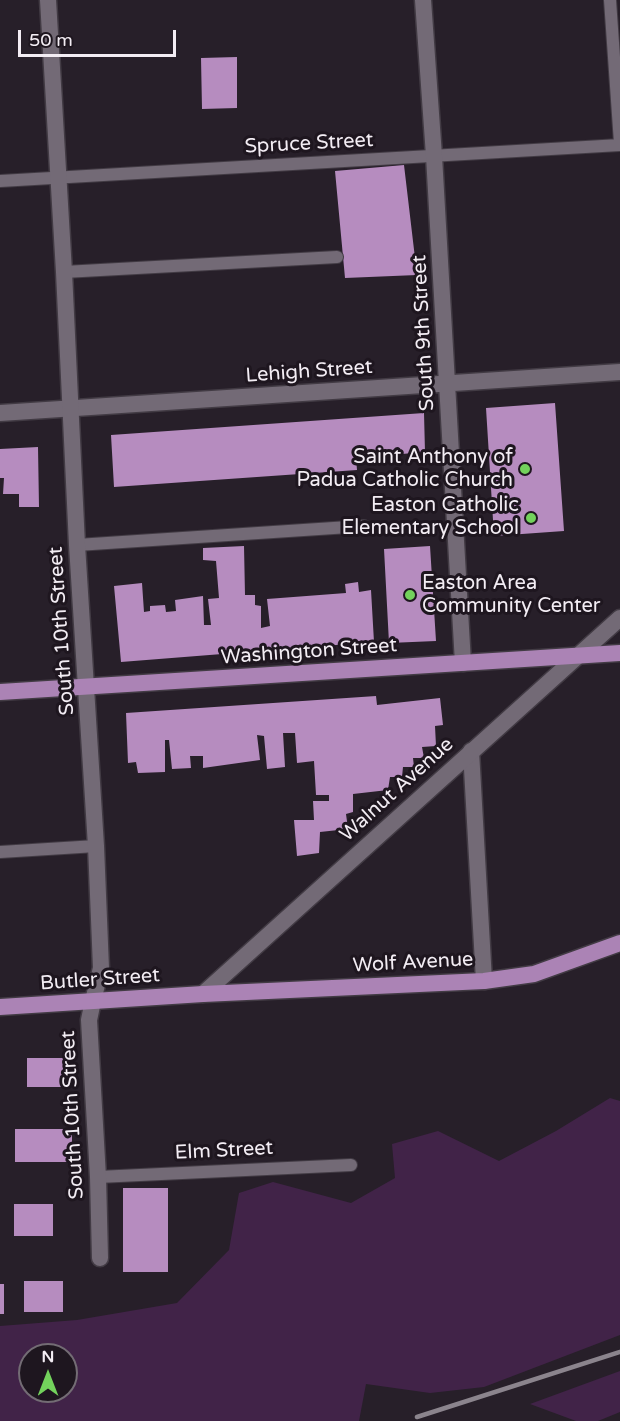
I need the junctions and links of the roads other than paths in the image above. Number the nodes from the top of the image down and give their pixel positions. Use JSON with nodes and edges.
{"nodes":[{"id":1,"x":48,"y":0,"type":"edge"},
{"id":2,"x":423,"y":0,"type":"edge"},
{"id":3,"x":610,"y":0,"type":"edge"},
{"id":4,"x":620,"y":144,"type":"edge"},
{"id":5,"x":435,"y":156,"type":"junction"},
{"id":6,"x":58,"y":177,"type":"junction"},
{"id":7,"x":0,"y":181,"type":"edge"},
{"id":8,"x":337,"y":257,"type":"dead end"},
{"id":9,"x":64,"y":272,"type":"junction"},
{"id":10,"x":620,"y":372,"type":"edge"},
{"id":11,"x":448,"y":384,"type":"junction"},
{"id":12,"x":70,"y":408,"type":"junction"},
{"id":13,"x":0,"y":413,"type":"edge"},
{"id":14,"x":364,"y":526,"type":"dead end"},
{"id":15,"x":77,"y":545,"type":"junction"},
{"id":16,"x":620,"y":618,"type":"edge"},
{"id":17,"x":620,"y":653,"type":"edge"},
{"id":18,"x":577,"y":656,"type":"junction"},
{"id":19,"x":463,"y":663,"type":"junction"},
{"id":20,"x":87,"y":687,"type":"junction"},
{"id":21,"x":0,"y":692,"type":"edge"},
{"id":22,"x":471,"y":751,"type":"junction"},
{"id":23,"x":96,"y":846,"type":"junction"},
{"id":24,"x":0,"y":852,"type":"edge"},
{"id":25,"x":620,"y":943,"type":"edge"},
{"id":26,"x":484,"y":981,"type":"junction"},
{"id":27,"x":203,"y":994,"type":"junction"},
{"id":28,"x":93,"y":1001,"type":"junction"},
{"id":29,"x":0,"y":1007,"type":"edge"},
{"id":30,"x":351,"y":1165,"type":"dead end"},
{"id":31,"x":98,"y":1177,"type":"junction"},
{"id":32,"x":100,"y":1258,"type":"dead end"}],
"edges":[{"from":1,"to":6,"type":"street","name":"South 10th Street"},
{"from":2,"to":5,"type":"street","name":"South 9th Street"},
{"from":3,"to":4,"type":"lane"},
{"from":4,"to":5,"type":"lane","name":"Spruce Street"},
{"from":5,"to":6,"type":"lane","name":"Spruce Street"},
{"from":5,"to":11,"type":"street","name":"South 9th Street"},
{"from":6,"to":7,"type":"lane","name":"Spruce Street"},
{"from":6,"to":9,"type":"street","name":"South 10th Street"},
{"from":8,"to":9,"type":"lane"},
{"from":9,"to":12,"type":"street","name":"South 10th Street"},
{"from":10,"to":11,"type":"street","name":"Lehigh Street"},
{"from":11,"to":12,"type":"street","name":"Lehigh Street"},
{"from":11,"to":19,"type":"street","name":"South 9th Street"},
{"from":12,"to":13,"type":"street","name":"Lehigh Street"},
{"from":12,"to":15,"type":"street","name":"South 10th Street"},
{"from":14,"to":15,"type":"lane"},
{"from":15,"to":20,"type":"street","name":"South 10th Street"},
{"from":16,"to":18,"type":"street","name":"Walnut Avenue"},
{"from":17,"to":18,"type":"main road","name":"Washington Street"},
{"from":18,"to":19,"type":"main road","name":"Washington Street"},
{"from":18,"to":22,"type":"street","name":"Walnut Avenue"},
{"from":19,"to":20,"type":"main road","name":"Washington Street"},
{"from":20,"to":21,"type":"main road","name":"Washington Street"},
{"from":20,"to":23,"type":"street","name":"South 10th Street"},
{"from":22,"to":26,"type":"street"},
{"from":22,"to":27,"type":"street","name":"Walnut Avenue"},
{"from":23,"to":24,"type":"lane"},
{"from":23,"to":28,"type":"street","name":"South 10th Street"},
{"from":25,"to":26,"type":"main road","name":"Wolf Avenue"},
{"from":26,"to":27,"type":"main road","name":"Wolf Avenue"},
{"from":27,"to":28,"type":"main road","name":"Butler Street"},
{"from":28,"to":29,"type":"main road","name":"Butler Street"},
{"from":28,"to":31,"type":"street","name":"South 10th Street"},
{"from":30,"to":31,"type":"lane","name":"Elm Street"},
{"from":31,"to":32,"type":"street","name":"South 10th Street"}]}
